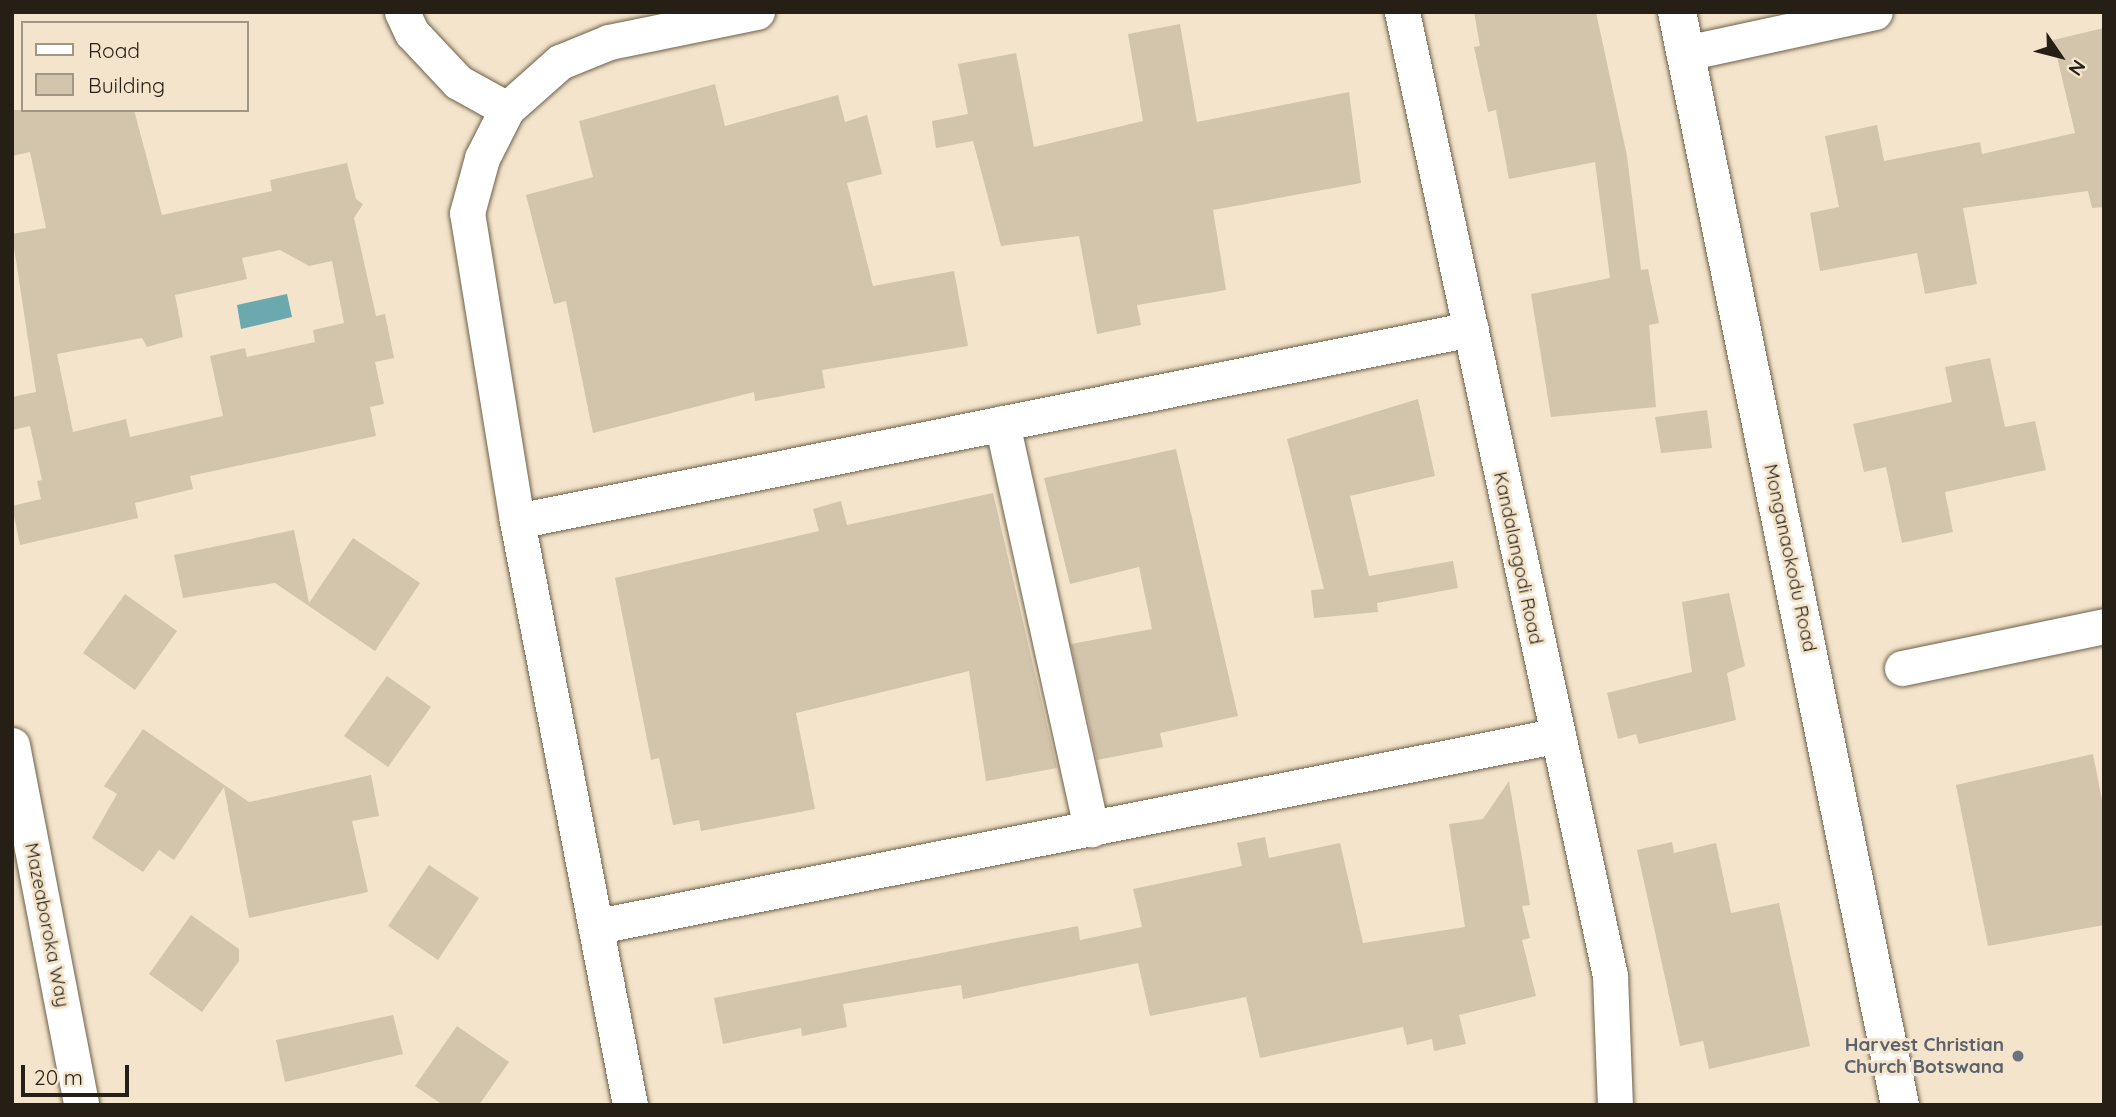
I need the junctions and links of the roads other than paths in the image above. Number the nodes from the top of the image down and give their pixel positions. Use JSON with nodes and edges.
{"nodes":[{"id":1,"x":402,"y":12,"type":"edge"},
{"id":2,"x":757,"y":12,"type":"edge"},
{"id":3,"x":1402,"y":12,"type":"edge"},
{"id":4,"x":1677,"y":12,"type":"edge"},
{"id":5,"x":1875,"y":12,"type":"edge"},
{"id":6,"x":1686,"y":53,"type":"junction"},
{"id":7,"x":507,"y":109,"type":"junction"},
{"id":8,"x":1471,"y":329,"type":"junction"},
{"id":9,"x":1002,"y":424,"type":"junction"},
{"id":10,"x":517,"y":521,"type":"junction"},
{"id":11,"x":2104,"y":626,"type":"edge"},
{"id":12,"x":1902,"y":668,"type":"dead end"},
{"id":13,"x":1554,"y":736,"type":"junction"},
{"id":14,"x":12,"y":745,"type":"edge"},
{"id":15,"x":1091,"y":829,"type":"junction"},
{"id":16,"x":598,"y":926,"type":"junction"},
{"id":17,"x":81,"y":1105,"type":"edge"},
{"id":18,"x":629,"y":1105,"type":"edge"},
{"id":19,"x":1615,"y":1105,"type":"edge"},
{"id":20,"x":1899,"y":1105,"type":"edge"}],
"edges":[{"from":1,"to":7,"type":"street"},
{"from":2,"to":7,"type":"street"},
{"from":3,"to":8,"type":"street","name":"Kandalangodi Road"},
{"from":4,"to":6,"type":"street","name":"Monganaokodu Road"},
{"from":5,"to":6,"type":"street"},
{"from":6,"to":20,"type":"street","name":"Monganaokodu Road"},
{"from":7,"to":10,"type":"street"},
{"from":8,"to":9,"type":"street"},
{"from":8,"to":13,"type":"street","name":"Kandalangodi Road"},
{"from":9,"to":10,"type":"street"},
{"from":9,"to":15,"type":"street"},
{"from":10,"to":16,"type":"street"},
{"from":11,"to":12,"type":"street"},
{"from":13,"to":15,"type":"street"},
{"from":13,"to":19,"type":"street","name":"Kandalangodi Road"},
{"from":14,"to":17,"type":"street","name":"Mazeaboroka Way"},
{"from":15,"to":16,"type":"street"},
{"from":16,"to":18,"type":"street"}]}
